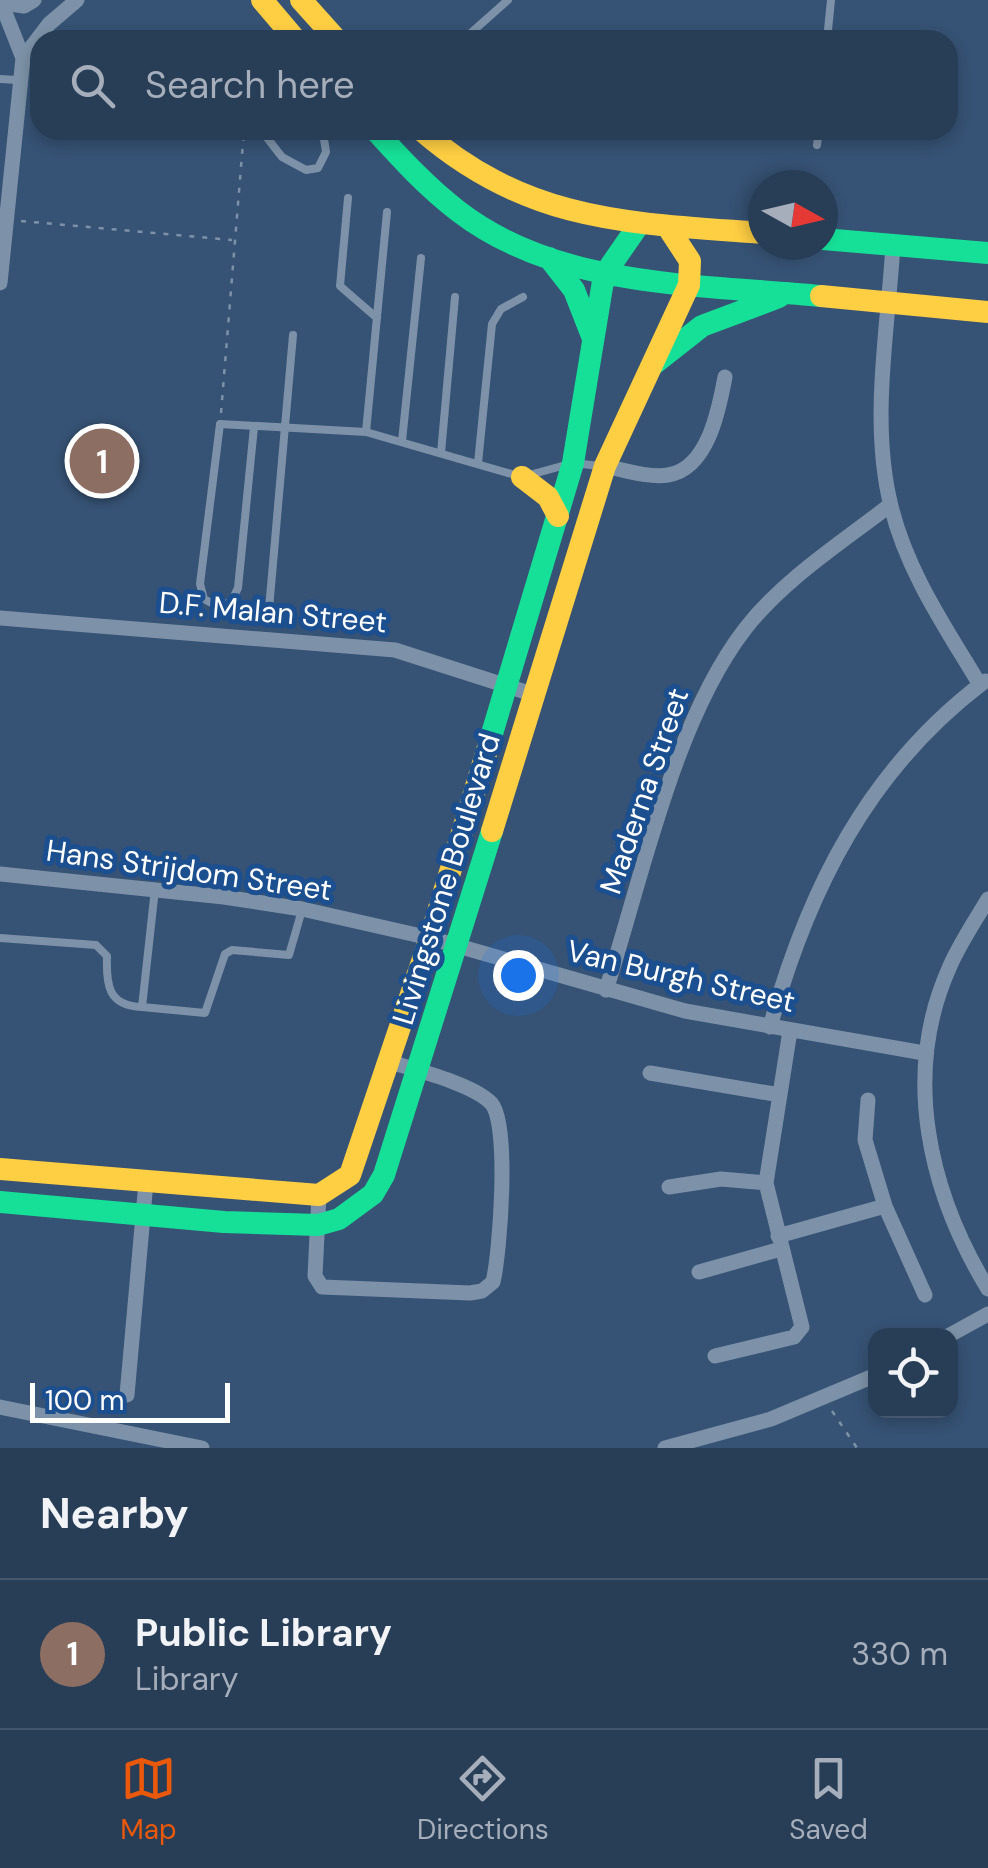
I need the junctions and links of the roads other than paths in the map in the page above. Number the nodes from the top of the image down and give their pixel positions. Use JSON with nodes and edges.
{"nodes":[{"id":1,"x":34,"y":0,"type":"edge"},
{"id":2,"x":77,"y":0,"type":"edge"},
{"id":3,"x":262,"y":0,"type":"edge"},
{"id":4,"x":508,"y":0,"type":"edge"},
{"id":5,"x":831,"y":0,"type":"edge"},
{"id":6,"x":1,"y":1,"type":"edge"},
{"id":7,"x":309,"y":4,"type":"edge"},
{"id":8,"x":44,"y":30,"type":"edge"},
{"id":9,"x":286,"y":30,"type":"edge"},
{"id":10,"x":297,"y":30,"type":"edge"},
{"id":11,"x":329,"y":30,"type":"edge"},
{"id":12,"x":474,"y":30,"type":"edge"},
{"id":13,"x":828,"y":30,"type":"edge"},
{"id":14,"x":30,"y":49,"type":"edge"},
{"id":15,"x":23,"y":58,"type":"junction"},
{"id":16,"x":0,"y":79,"type":"edge"},
{"id":17,"x":18,"y":80,"type":"junction"},
{"id":18,"x":269,"y":140,"type":"edge"},
{"id":19,"x":324,"y":140,"type":"edge"},
{"id":20,"x":384,"y":140,"type":"edge"},
{"id":21,"x":433,"y":140,"type":"edge"},
{"id":22,"x":818,"y":140,"type":"edge"},
{"id":23,"x":817,"y":145,"type":"dead end"},
{"id":24,"x":3,"y":194,"type":"edge"},
{"id":25,"x":348,"y":198,"type":"dead end"},
{"id":26,"x":388,"y":212,"type":"dead end"},
{"id":27,"x":640,"y":223,"type":"junction"},
{"id":28,"x":667,"y":226,"type":"junction"},
{"id":29,"x":748,"y":232,"type":"edge"},
{"id":30,"x":838,"y":240,"type":"edge"},
{"id":31,"x":893,"y":245,"type":"junction"},
{"id":32,"x":988,"y":253,"type":"edge"},
{"id":33,"x":421,"y":258,"type":"dead end"},
{"id":34,"x":549,"y":258,"type":"junction"},
{"id":35,"x":604,"y":275,"type":"junction"},
{"id":36,"x":0,"y":283,"type":"edge"},
{"id":37,"x":689,"y":285,"type":"junction"},
{"id":38,"x":787,"y":294,"type":"junction"},
{"id":39,"x":456,"y":296,"type":"dead end"},
{"id":40,"x":523,"y":297,"type":"dead end"},
{"id":41,"x":890,"y":303,"type":"junction"},
{"id":42,"x":988,"y":312,"type":"edge"},
{"id":43,"x":376,"y":318,"type":"junction"},
{"id":44,"x":293,"y":334,"type":"dead end"},
{"id":45,"x":594,"y":344,"type":"junction"},
{"id":46,"x":645,"y":372,"type":"junction"},
{"id":47,"x":725,"y":377,"type":"dead end"},
{"id":48,"x":254,"y":427,"type":"junction"},
{"id":49,"x":286,"y":429,"type":"junction"},
{"id":50,"x":366,"y":432,"type":"junction"},
{"id":51,"x":402,"y":441,"type":"junction"},
{"id":52,"x":441,"y":453,"type":"junction"},
{"id":53,"x":478,"y":462,"type":"junction"},
{"id":54,"x":573,"y":463,"type":"junction"},
{"id":55,"x":605,"y":466,"type":"junction"},
{"id":56,"x":522,"y":477,"type":"junction"},
{"id":57,"x":890,"y":505,"type":"junction"},
{"id":58,"x":558,"y":516,"type":"junction"},
{"id":59,"x":269,"y":608,"type":"dead end"},
{"id":60,"x":0,"y":618,"type":"edge"},
{"id":61,"x":984,"y":682,"type":"edge"},
{"id":62,"x":506,"y":686,"type":"junction"},
{"id":63,"x":534,"y":694,"type":"junction"},
{"id":64,"x":0,"y":874,"type":"edge"},
{"id":65,"x":155,"y":890,"type":"junction"},
{"id":66,"x":988,"y":899,"type":"edge"},
{"id":67,"x":302,"y":910,"type":"junction"},
{"id":68,"x":0,"y":938,"type":"edge"},
{"id":69,"x":430,"y":938,"type":"junction"},
{"id":70,"x":457,"y":946,"type":"junction"},
{"id":71,"x":606,"y":990,"type":"junction"},
{"id":72,"x":142,"y":1007,"type":"junction"},
{"id":73,"x":770,"y":1028,"type":"junction"},
{"id":74,"x":790,"y":1031,"type":"junction"},
{"id":75,"x":924,"y":1053,"type":"junction"},
{"id":76,"x":390,"y":1062,"type":"junction"},
{"id":77,"x":418,"y":1071,"type":"junction"},
{"id":78,"x":650,"y":1073,"type":"dead end"},
{"id":79,"x":780,"y":1094,"type":"junction"},
{"id":80,"x":868,"y":1100,"type":"dead end"},
{"id":81,"x":0,"y":1170,"type":"edge"},
{"id":82,"x":146,"y":1182,"type":"junction"},
{"id":83,"x":766,"y":1183,"type":"junction"},
{"id":84,"x":669,"y":1187,"type":"dead end"},
{"id":85,"x":319,"y":1195,"type":"junction"},
{"id":86,"x":0,"y":1202,"type":"edge"},
{"id":87,"x":885,"y":1206,"type":"junction"},
{"id":88,"x":142,"y":1214,"type":"junction"},
{"id":89,"x":318,"y":1224,"type":"junction"},
{"id":90,"x":779,"y":1242,"type":"junction"},
{"id":91,"x":699,"y":1272,"type":"dead end"},
{"id":92,"x":988,"y":1289,"type":"edge"},
{"id":93,"x":925,"y":1295,"type":"dead end"},
{"id":94,"x":988,"y":1314,"type":"edge"},
{"id":95,"x":958,"y":1330,"type":"edge"},
{"id":96,"x":715,"y":1356,"type":"dead end"},
{"id":97,"x":868,"y":1378,"type":"edge"},
{"id":98,"x":127,"y":1396,"type":"dead end"},
{"id":99,"x":0,"y":1408,"type":"edge"},
{"id":100,"x":202,"y":1448,"type":"edge"},
{"id":101,"x":665,"y":1448,"type":"edge"}],
"edges":[{"from":1,"to":6,"type":"street"},
{"from":2,"to":8,"type":"street"},
{"from":3,"to":9,"type":"street"},
{"from":4,"to":12,"type":"lane"},
{"from":5,"to":13,"type":"lane"},
{"from":6,"to":15,"type":"street"},
{"from":7,"to":10,"type":"lane"},
{"from":7,"to":11,"type":"street"},
{"from":14,"to":15,"type":"street"},
{"from":15,"to":17,"type":"street"},
{"from":16,"to":17,"type":"lane"},
{"from":17,"to":24,"type":"street"},
{"from":18,"to":19,"type":"lane"},
{"from":20,"to":34,"type":"street"},
{"from":21,"to":27,"type":"street"},
{"from":22,"to":23,"type":"lane"},
{"from":24,"to":36,"type":"street"},
{"from":25,"to":43,"type":"lane"},
{"from":26,"to":43,"type":"lane"},
{"from":27,"to":28,"type":"street"},
{"from":27,"to":35,"type":"street","name":"Livingstone Boulevard"},
{"from":28,"to":29,"type":"street"},
{"from":28,"to":37,"type":"street"},
{"from":30,"to":31,"type":"street"},
{"from":31,"to":32,"type":"street"},
{"from":31,"to":41,"type":"street"},
{"from":33,"to":51,"type":"lane"},
{"from":34,"to":35,"type":"street"},
{"from":34,"to":45,"type":"street"},
{"from":35,"to":37,"type":"street"},
{"from":35,"to":45,"type":"street","name":"Livingstone Boulevard"},
{"from":37,"to":38,"type":"street"},
{"from":37,"to":46,"type":"street","name":"Livingstone Boulevard"},
{"from":38,"to":41,"type":"street"},
{"from":38,"to":46,"type":"street"},
{"from":39,"to":52,"type":"lane"},
{"from":40,"to":53,"type":"lane"},
{"from":41,"to":42,"type":"street"},
{"from":41,"to":57,"type":"street"},
{"from":43,"to":50,"type":"lane"},
{"from":44,"to":49,"type":"lane"},
{"from":45,"to":54,"type":"street","name":"Livingstone Boulevard"},
{"from":46,"to":55,"type":"street","name":"Livingstone Boulevard"},
{"from":47,"to":55,"type":"street"},
{"from":48,"to":48,"type":"lane"},
{"from":48,"to":49,"type":"lane"},
{"from":49,"to":50,"type":"lane"},
{"from":49,"to":59,"type":"lane"},
{"from":50,"to":51,"type":"lane"},
{"from":51,"to":52,"type":"lane"},
{"from":52,"to":53,"type":"lane"},
{"from":53,"to":56,"type":"lane"},
{"from":54,"to":55,"type":"lane"},
{"from":54,"to":56,"type":"lane"},
{"from":54,"to":58,"type":"street","name":"Livingstone Boulevard"},
{"from":55,"to":63,"type":"street","name":"Livingstone Boulevard"},
{"from":56,"to":58,"type":"street"},
{"from":57,"to":61,"type":"street"},
{"from":57,"to":71,"type":"street","name":"Maderna Street"},
{"from":58,"to":62,"type":"street","name":"Livingstone Boulevard"},
{"from":60,"to":62,"type":"street","name":"D.F. Malan Street"},
{"from":61,"to":73,"type":"street"},
{"from":62,"to":63,"type":"street","name":"D.F. Malan Street"},
{"from":62,"to":69,"type":"street","name":"Livingstone Boulevard"},
{"from":63,"to":70,"type":"street","name":"Livingstone Boulevard"},
{"from":64,"to":65,"type":"street","name":"Hans Strijdom Street"},
{"from":65,"to":67,"type":"street","name":"Hans Strijdom Street"},
{"from":65,"to":72,"type":"lane"},
{"from":66,"to":75,"type":"street"},
{"from":67,"to":69,"type":"street","name":"Hans Strijdom Street"},
{"from":67,"to":72,"type":"lane"},
{"from":68,"to":72,"type":"lane"},
{"from":69,"to":70,"type":"street","name":"Van Burgh Street"},
{"from":69,"to":76,"type":"street","name":"Livingstone Boulevard"},
{"from":70,"to":71,"type":"street","name":"Van Burgh Street"},
{"from":70,"to":77,"type":"street","name":"Livingstone Boulevard"},
{"from":71,"to":73,"type":"street","name":"Van Burgh Street"},
{"from":73,"to":74,"type":"street","name":"Van Burgh Street"},
{"from":74,"to":75,"type":"street","name":"Van Burgh Street"},
{"from":74,"to":79,"type":"street"},
{"from":75,"to":92,"type":"street"},
{"from":76,"to":77,"type":"street"},
{"from":76,"to":85,"type":"street","name":"Livingstone Boulevard"},
{"from":77,"to":89,"type":"street","name":"Livingstone Boulevard"},
{"from":77,"to":89,"type":"street"},
{"from":78,"to":79,"type":"street"},
{"from":79,"to":83,"type":"street"},
{"from":80,"to":87,"type":"street"},
{"from":81,"to":82,"type":"street"},
{"from":82,"to":85,"type":"street"},
{"from":82,"to":88,"type":"street"},
{"from":83,"to":84,"type":"street"},
{"from":83,"to":90,"type":"street"},
{"from":85,"to":89,"type":"street"},
{"from":86,"to":88,"type":"street","name":"Livingstone Boulevard"},
{"from":87,"to":90,"type":"street"},
{"from":87,"to":93,"type":"street"},
{"from":88,"to":89,"type":"street","name":"Livingstone Boulevard"},
{"from":88,"to":98,"type":"street"},
{"from":90,"to":91,"type":"street"},
{"from":90,"to":96,"type":"street"},
{"from":94,"to":95,"type":"street"},
{"from":97,"to":101,"type":"street"},
{"from":99,"to":100,"type":"street"}]}
